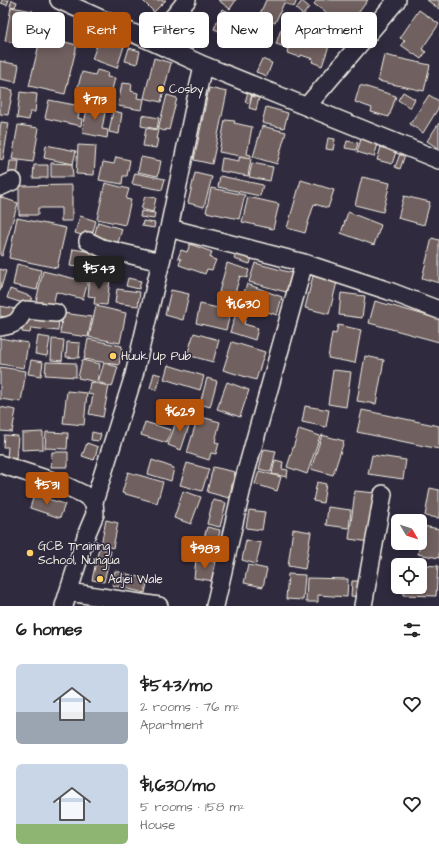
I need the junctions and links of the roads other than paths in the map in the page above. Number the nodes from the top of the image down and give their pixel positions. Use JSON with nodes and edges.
{"nodes":[{"id":1,"x":59,"y":0,"type":"edge"},
{"id":2,"x":187,"y":0,"type":"edge"},
{"id":3,"x":397,"y":0,"type":"edge"},
{"id":4,"x":177,"y":12,"type":"edge"},
{"id":5,"x":139,"y":36,"type":"edge"},
{"id":6,"x":166,"y":48,"type":"edge"},
{"id":7,"x":202,"y":65,"type":"junction"},
{"id":8,"x":307,"y":106,"type":"junction"},
{"id":9,"x":439,"y":160,"type":"edge"},
{"id":10,"x":169,"y":228,"type":"junction"},
{"id":11,"x":88,"y":241,"type":"dead end"},
{"id":12,"x":161,"y":262,"type":"junction"},
{"id":13,"x":304,"y":263,"type":"junction"},
{"id":14,"x":439,"y":310,"type":"edge"},
{"id":15,"x":56,"y":313,"type":"dead end"},
{"id":16,"x":0,"y":326,"type":"edge"},
{"id":17,"x":0,"y":464,"type":"edge"},
{"id":18,"x":383,"y":494,"type":"dead end"},
{"id":19,"x":94,"y":502,"type":"junction"},
{"id":20,"x":66,"y":599,"type":"edge"},
{"id":21,"x":159,"y":606,"type":"edge"},
{"id":22,"x":215,"y":606,"type":"edge"},
{"id":23,"x":363,"y":606,"type":"edge"}],
"edges":[{"from":1,"to":5,"type":"street"},
{"from":2,"to":4,"type":"street"},
{"from":3,"to":8,"type":"street"},
{"from":6,"to":7,"type":"street"},
{"from":7,"to":8,"type":"street"},
{"from":7,"to":10,"type":"street"},
{"from":8,"to":9,"type":"street"},
{"from":10,"to":12,"type":"street"},
{"from":10,"to":13,"type":"street"},
{"from":11,"to":12,"type":"street"},
{"from":12,"to":19,"type":"street"},
{"from":13,"to":14,"type":"street"},
{"from":13,"to":22,"type":"street"},
{"from":15,"to":16,"type":"street"},
{"from":17,"to":19,"type":"street"},
{"from":18,"to":23,"type":"street"},
{"from":19,"to":20,"type":"street"},
{"from":20,"to":21,"type":"street"}]}
